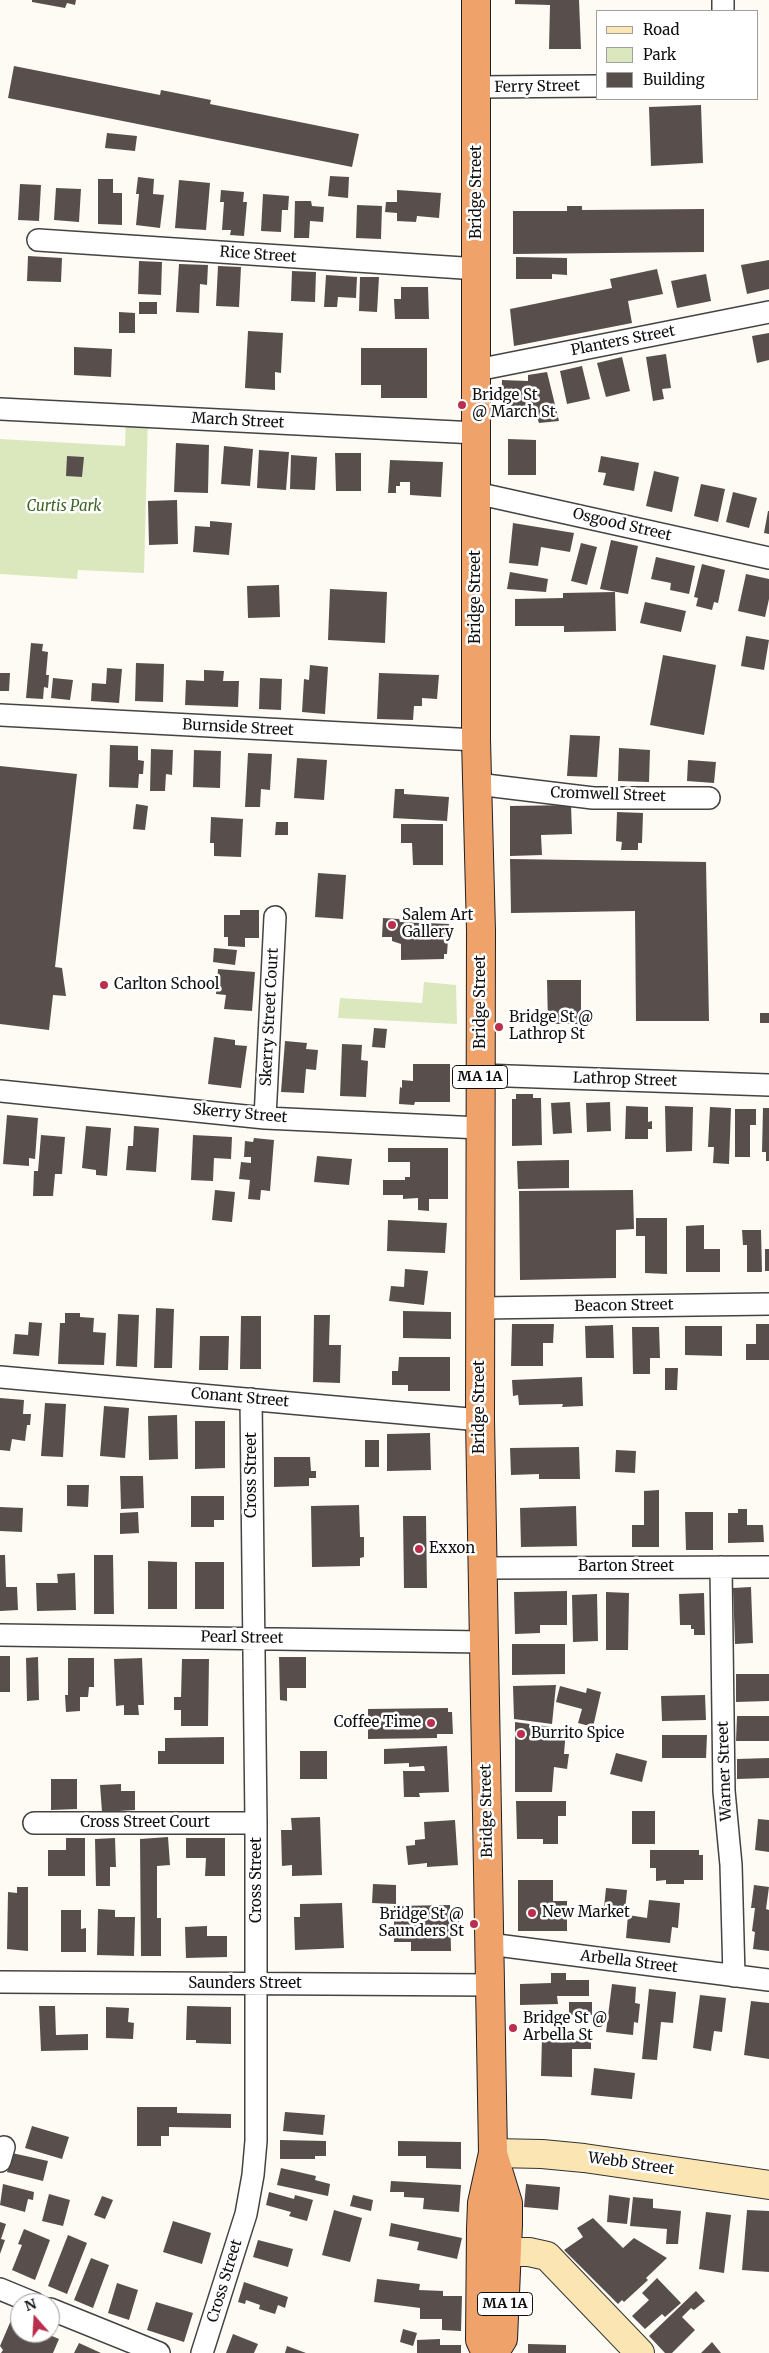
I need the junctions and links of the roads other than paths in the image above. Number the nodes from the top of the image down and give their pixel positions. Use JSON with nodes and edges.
{"nodes":[{"id":1,"x":476,"y":0,"type":"edge"},
{"id":2,"x":596,"y":86,"type":"edge"},
{"id":3,"x":476,"y":88,"type":"junction"},
{"id":4,"x":38,"y":240,"type":"dead end"},
{"id":5,"x":478,"y":270,"type":"junction"},
{"id":6,"x":769,"y":312,"type":"edge"},
{"id":7,"x":477,"y":370,"type":"junction"},
{"id":8,"x":0,"y":409,"type":"edge"},
{"id":9,"x":476,"y":433,"type":"junction"},
{"id":10,"x":476,"y":492,"type":"junction"},
{"id":11,"x":769,"y":558,"type":"edge"},
{"id":12,"x":0,"y":715,"type":"edge"},
{"id":13,"x":476,"y":740,"type":"junction"},
{"id":14,"x":477,"y":784,"type":"junction"},
{"id":15,"x":709,"y":798,"type":"dead end"},
{"id":16,"x":275,"y":918,"type":"dead end"},
{"id":17,"x":480,"y":1075,"type":"junction"},
{"id":18,"x":769,"y":1085,"type":"edge"},
{"id":19,"x":0,"y":1091,"type":"edge"},
{"id":20,"x":265,"y":1118,"type":"junction"},
{"id":21,"x":480,"y":1128,"type":"junction"},
{"id":22,"x":769,"y":1304,"type":"edge"},
{"id":23,"x":480,"y":1308,"type":"junction"},
{"id":24,"x":0,"y":1377,"type":"edge"},
{"id":25,"x":251,"y":1399,"type":"junction"},
{"id":26,"x":480,"y":1420,"type":"junction"},
{"id":27,"x":721,"y":1567,"type":"junction"},
{"id":28,"x":769,"y":1567,"type":"edge"},
{"id":29,"x":482,"y":1568,"type":"junction"},
{"id":30,"x":0,"y":1635,"type":"edge"},
{"id":31,"x":253,"y":1638,"type":"junction"},
{"id":32,"x":483,"y":1642,"type":"junction"},
{"id":33,"x":34,"y":1823,"type":"dead end"},
{"id":34,"x":256,"y":1823,"type":"junction"},
{"id":35,"x":489,"y":1944,"type":"junction"},
{"id":36,"x":734,"y":1976,"type":"junction"},
{"id":37,"x":769,"y":1980,"type":"edge"},
{"id":38,"x":0,"y":1982,"type":"edge"},
{"id":39,"x":257,"y":1984,"type":"junction"},
{"id":40,"x":490,"y":1985,"type":"junction"},
{"id":41,"x":493,"y":2153,"type":"junction"},
{"id":42,"x":769,"y":2185,"type":"edge"},
{"id":43,"x":494,"y":2252,"type":"junction"},
{"id":44,"x":60,"y":2313,"type":"edge"},
{"id":45,"x":159,"y":2353,"type":"edge"},
{"id":46,"x":202,"y":2353,"type":"edge"},
{"id":47,"x":486,"y":2353,"type":"edge"},
{"id":48,"x":494,"y":2353,"type":"edge"},
{"id":49,"x":640,"y":2353,"type":"edge"}],
"edges":[{"from":1,"to":3,"type":"highway","name":"Bridge Street","number":"MA 1A"},
{"from":2,"to":3,"type":"street","name":"Ferry Street"},
{"from":3,"to":5,"type":"highway","name":"Bridge Street","number":"MA 1A"},
{"from":4,"to":5,"type":"street","name":"Rice Street"},
{"from":5,"to":7,"type":"highway","name":"Bridge Street","number":"MA 1A"},
{"from":6,"to":7,"type":"street","name":"Planters Street"},
{"from":7,"to":9,"type":"highway","name":"Bridge Street","number":"MA 1A"},
{"from":8,"to":9,"type":"street","name":"March Street"},
{"from":9,"to":10,"type":"highway","name":"Bridge Street","number":"MA 1A"},
{"from":10,"to":11,"type":"street","name":"Osgood Street"},
{"from":10,"to":13,"type":"highway","name":"Bridge Street","number":"MA 1A"},
{"from":12,"to":13,"type":"street","name":"Burnside Street"},
{"from":13,"to":14,"type":"highway","name":"Bridge Street","number":"MA 1A"},
{"from":14,"to":15,"type":"street","name":"Cromwell Street"},
{"from":14,"to":17,"type":"highway","name":"Bridge Street","number":"MA 1A"},
{"from":16,"to":20,"type":"street","name":"Skerry Street Court"},
{"from":17,"to":18,"type":"street","name":"Lathrop Street"},
{"from":17,"to":21,"type":"highway","name":"Bridge Street","number":"MA 1A"},
{"from":19,"to":20,"type":"street","name":"Skerry Street"},
{"from":20,"to":21,"type":"street","name":"Skerry Street"},
{"from":21,"to":23,"type":"highway","name":"Bridge Street","number":"MA 1A"},
{"from":22,"to":23,"type":"street","name":"Beacon Street"},
{"from":23,"to":26,"type":"highway","name":"Bridge Street","number":"MA 1A"},
{"from":24,"to":25,"type":"street","name":"Conant Street"},
{"from":25,"to":26,"type":"street","name":"Conant Street"},
{"from":25,"to":31,"type":"street","name":"Cross Street"},
{"from":26,"to":29,"type":"highway","name":"Bridge Street","number":"MA 1A"},
{"from":27,"to":28,"type":"street","name":"Barton Street"},
{"from":27,"to":29,"type":"street","name":"Barton Street"},
{"from":27,"to":36,"type":"street","name":"Warner Street"},
{"from":29,"to":32,"type":"highway","name":"Bridge Street","number":"MA 1A"},
{"from":30,"to":31,"type":"street","name":"Pearl Street"},
{"from":31,"to":32,"type":"street","name":"Pearl Street"},
{"from":31,"to":34,"type":"street","name":"Cross Street"},
{"from":32,"to":35,"type":"highway","name":"Bridge Street","number":"MA 1A"},
{"from":33,"to":34,"type":"street","name":"Cross Street Court"},
{"from":34,"to":39,"type":"street","name":"Cross Street"},
{"from":35,"to":36,"type":"street","name":"Arbella Street"},
{"from":35,"to":40,"type":"highway","name":"Bridge Street","number":"MA 1A"},
{"from":36,"to":37,"type":"street","name":"Arbella Street"},
{"from":38,"to":39,"type":"street","name":"Saunders Street"},
{"from":39,"to":40,"type":"street","name":"Saunders Street"},
{"from":39,"to":46,"type":"street","name":"Cross Street"},
{"from":40,"to":41,"type":"highway","name":"Bridge Street","number":"MA 1A"},
{"from":41,"to":42,"type":"main road","name":"Webb Street"},
{"from":41,"to":43,"type":"highway","name":"Bridge Street","number":"MA 1A"},
{"from":43,"to":47,"type":"highway","name":"Bridge Street","number":"MA 1A"},
{"from":43,"to":48,"type":"highway","name":"Bridge Street","number":"MA 1A"},
{"from":43,"to":49,"type":"main road"},
{"from":44,"to":45,"type":"street"}]}
